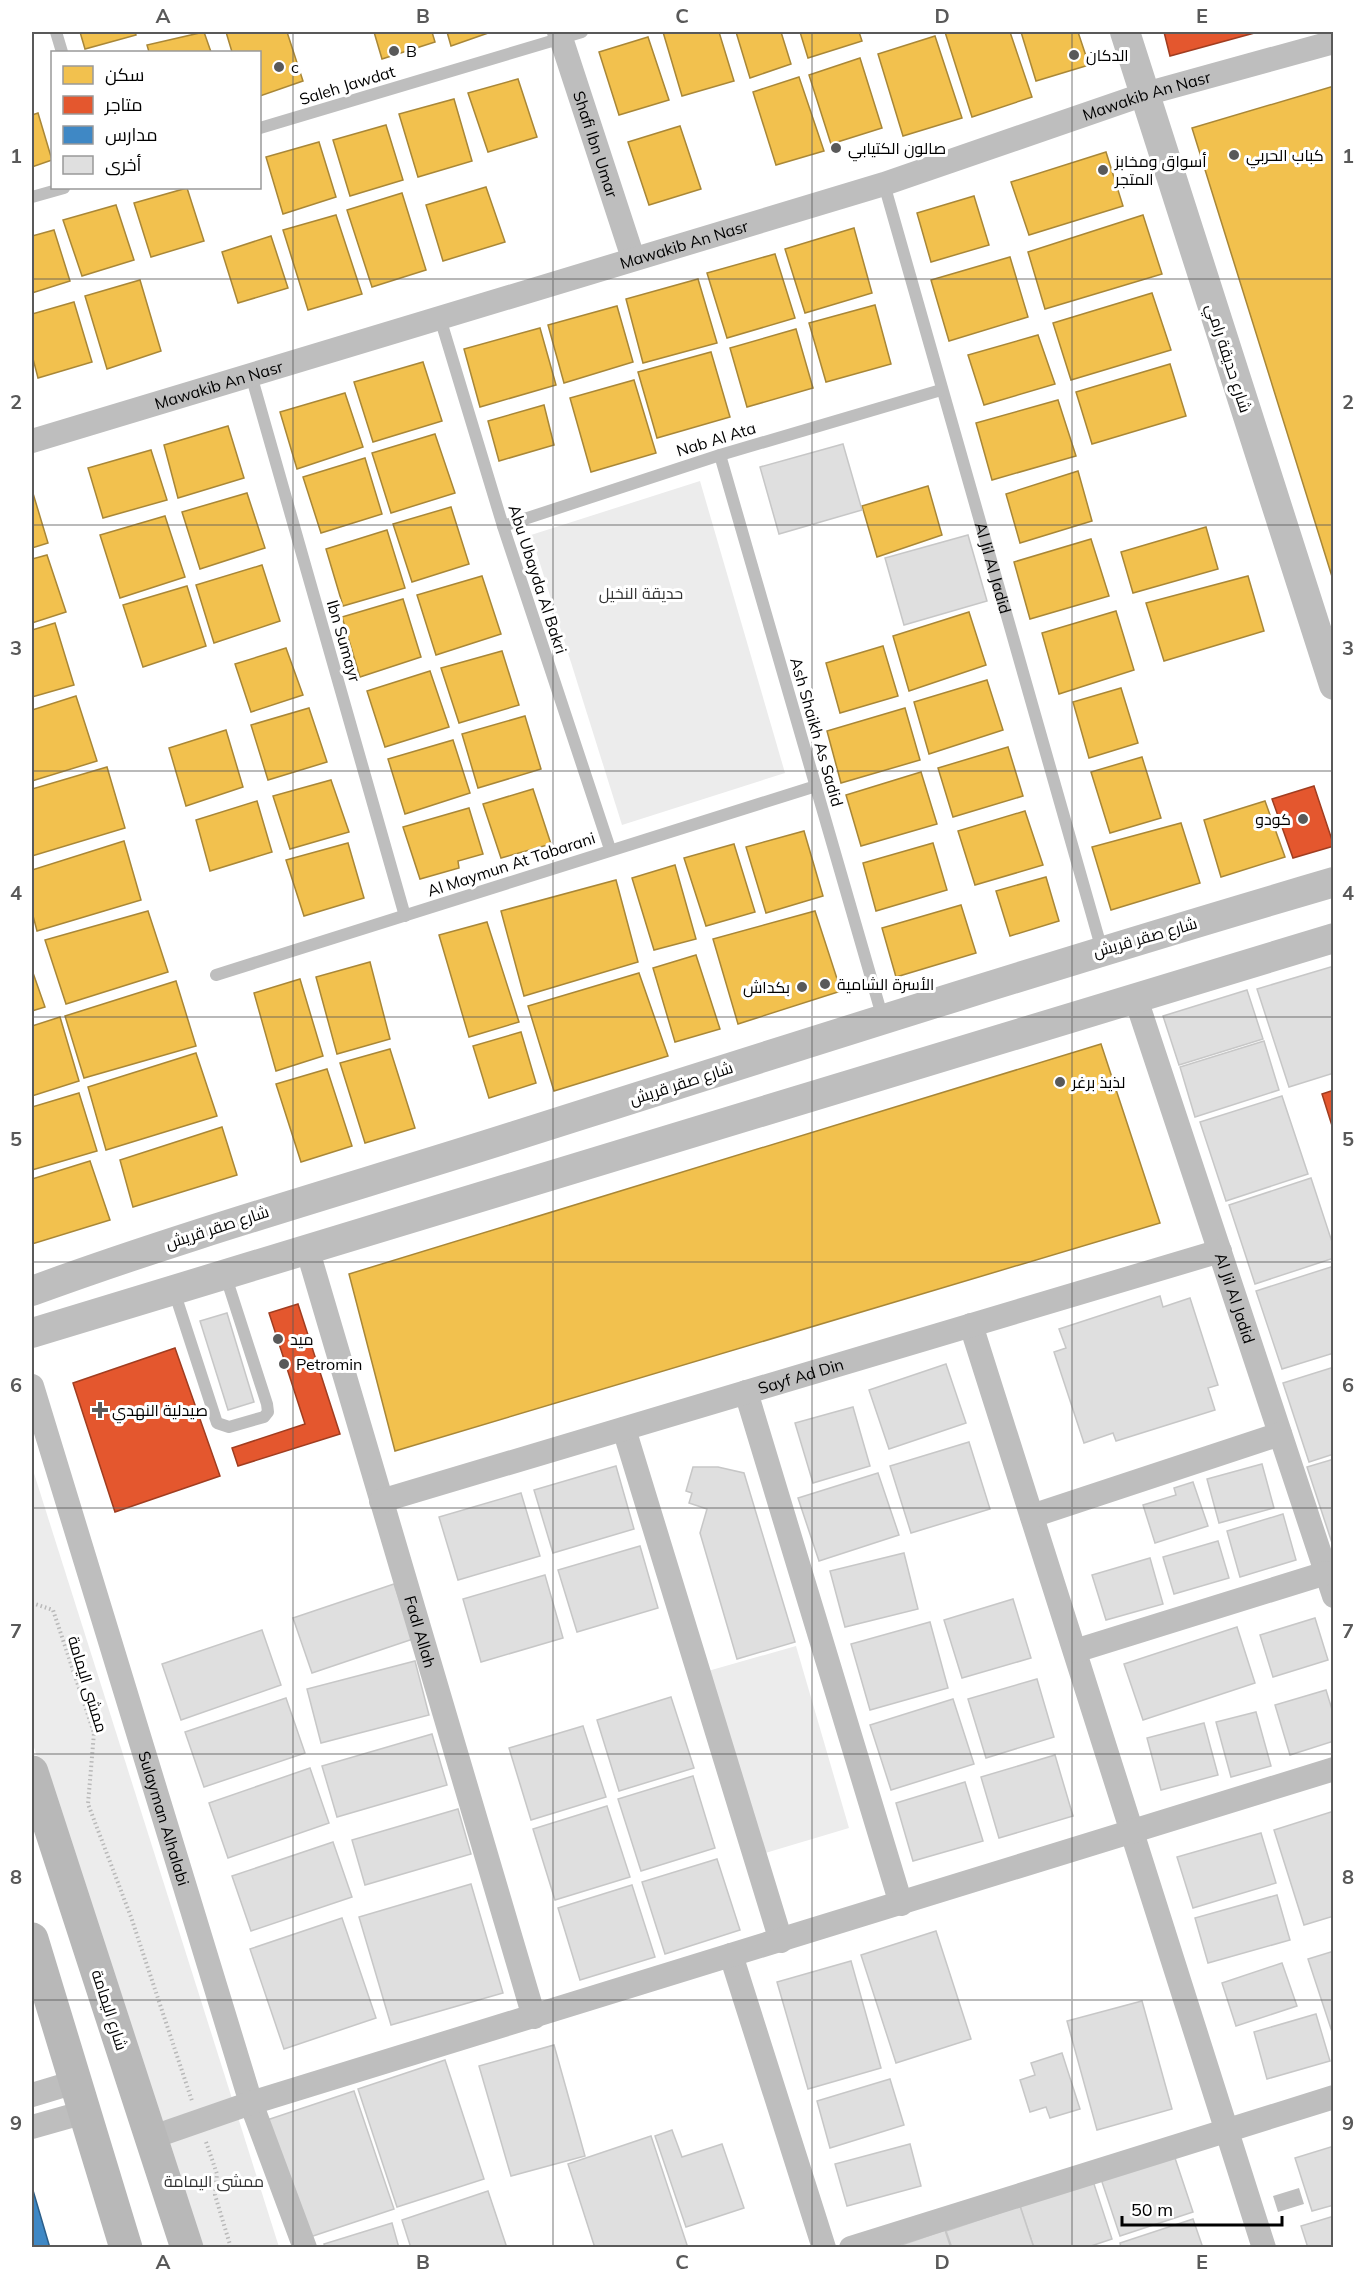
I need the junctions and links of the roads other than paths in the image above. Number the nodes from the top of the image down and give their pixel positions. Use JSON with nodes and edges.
{"nodes":[{"id":1,"x":56,"y":32,"type":"edge"},
{"id":2,"x":1125,"y":32,"type":"edge"},
{"id":3,"x":567,"y":34,"type":"edge"},
{"id":4,"x":1334,"y":42,"type":"edge"},
{"id":5,"x":62,"y":51,"type":"edge"},
{"id":6,"x":1145,"y":94,"type":"junction"},
{"id":7,"x":261,"y":128,"type":"edge"},
{"id":8,"x":884,"y":184,"type":"junction"},
{"id":9,"x":61,"y":189,"type":"edge"},
{"id":10,"x":32,"y":198,"type":"edge"},
{"id":11,"x":633,"y":258,"type":"junction"},
{"id":12,"x":440,"y":318,"type":"junction"},
{"id":13,"x":251,"y":375,"type":"junction"},
{"id":14,"x":941,"y":390,"type":"junction"},
{"id":15,"x":32,"y":441,"type":"edge"},
{"id":16,"x":720,"y":455,"type":"junction"},
{"id":17,"x":503,"y":526,"type":"junction"},
{"id":18,"x":1334,"y":684,"type":"edge"},
{"id":19,"x":816,"y":786,"type":"junction"},
{"id":20,"x":610,"y":849,"type":"junction"},
{"id":21,"x":1334,"y":882,"type":"edge"},
{"id":22,"x":405,"y":916,"type":"junction"},
{"id":23,"x":1334,"y":938,"type":"edge"},
{"id":24,"x":1102,"y":950,"type":"junction"},
{"id":25,"x":216,"y":975,"type":"dead end"},
{"id":26,"x":1136,"y":999,"type":"junction"},
{"id":27,"x":883,"y":1019,"type":"junction"},
{"id":28,"x":307,"y":1248,"type":"junction"},
{"id":29,"x":147,"y":1251,"type":"junction"},
{"id":30,"x":1220,"y":1251,"type":"junction"},
{"id":31,"x":95,"y":1268,"type":"junction"},
{"id":32,"x":225,"y":1274,"type":"junction"},
{"id":33,"x":32,"y":1291,"type":"edge"},
{"id":34,"x":168,"y":1291,"type":"junction"},
{"id":35,"x":115,"y":1308,"type":"junction"},
{"id":36,"x":971,"y":1325,"type":"junction"},
{"id":37,"x":32,"y":1333,"type":"edge"},
{"id":38,"x":32,"y":1386,"type":"edge"},
{"id":39,"x":746,"y":1392,"type":"junction"},
{"id":40,"x":624,"y":1429,"type":"junction"},
{"id":41,"x":1280,"y":1434,"type":"junction"},
{"id":42,"x":381,"y":1502,"type":"junction"},
{"id":43,"x":1032,"y":1516,"type":"junction"},
{"id":44,"x":1326,"y":1573,"type":"junction"},
{"id":45,"x":1334,"y":1596,"type":"edge"},
{"id":46,"x":1075,"y":1651,"type":"junction"},
{"id":47,"x":1334,"y":1769,"type":"edge"},
{"id":48,"x":32,"y":1773,"type":"edge"},
{"id":49,"x":1132,"y":1832,"type":"junction"},
{"id":50,"x":44,"y":1852,"type":"edge"},
{"id":51,"x":901,"y":1904,"type":"junction"},
{"id":52,"x":32,"y":1940,"type":"edge"},
{"id":53,"x":781,"y":1941,"type":"junction"},
{"id":54,"x":731,"y":1955,"type":"junction"},
{"id":55,"x":534,"y":2017,"type":"junction"},
{"id":56,"x":32,"y":2095,"type":"edge"},
{"id":57,"x":80,"y":2097,"type":"junction"},
{"id":58,"x":1334,"y":2097,"type":"edge"},
{"id":59,"x":251,"y":2103,"type":"junction"},
{"id":60,"x":32,"y":2127,"type":"edge"},
{"id":61,"x":1227,"y":2130,"type":"junction"},
{"id":62,"x":153,"y":2137,"type":"junction"},
{"id":63,"x":126,"y":2247,"type":"edge"},
{"id":64,"x":187,"y":2247,"type":"edge"},
{"id":65,"x":305,"y":2247,"type":"edge"},
{"id":66,"x":824,"y":2247,"type":"edge"},
{"id":67,"x":851,"y":2247,"type":"edge"},
{"id":68,"x":1264,"y":2247,"type":"edge"}],
"edges":[{"from":1,"to":5,"type":"lane"},
{"from":2,"to":6,"type":"street","name":"شارع حديقة رامي"},
{"from":3,"to":7,"type":"lane","name":"Saleh Jawdat"},
{"from":3,"to":11,"type":"street","name":"Shafi Ibn Umar"},
{"from":4,"to":6,"type":"street","name":"Mawakib An Nasr"},
{"from":6,"to":8,"type":"street","name":"Mawakib An Nasr"},
{"from":6,"to":18,"type":"street","name":"شارع حديقة رامي"},
{"from":8,"to":11,"type":"street","name":"Mawakib An Nasr"},
{"from":8,"to":14,"type":"lane","name":"Al Jil Al Jadid"},
{"from":9,"to":10,"type":"lane"},
{"from":11,"to":12,"type":"street","name":"Mawakib An Nasr"},
{"from":12,"to":13,"type":"street","name":"Mawakib An Nasr"},
{"from":12,"to":17,"type":"lane","name":"Abu Ubayda Al Bakri"},
{"from":13,"to":15,"type":"street","name":"Mawakib An Nasr"},
{"from":13,"to":22,"type":"lane","name":"Ibn Sumayr"},
{"from":14,"to":16,"type":"lane","name":"Nab Al Ata"},
{"from":14,"to":24,"type":"lane","name":"Al Jil Al Jadid"},
{"from":16,"to":17,"type":"lane","name":"Nab Al Ata"},
{"from":16,"to":19,"type":"lane","name":"Ash Shaikh As Sadid"},
{"from":17,"to":20,"type":"lane","name":"Abu Ubayda Al Bakri"},
{"from":19,"to":20,"type":"lane","name":"Al Maymun At Tabarani"},
{"from":19,"to":27,"type":"lane","name":"Ash Shaikh As Sadid"},
{"from":20,"to":22,"type":"lane","name":"Al Maymun At Tabarani"},
{"from":21,"to":24,"type":"street","name":"شارع صقر قريش"},
{"from":22,"to":25,"type":"lane","name":"Al Maymun At Tabarani"},
{"from":23,"to":26,"type":"street"},
{"from":24,"to":27,"type":"street","name":"شارع صقر قريش"},
{"from":26,"to":28,"type":"street"},
{"from":26,"to":30,"type":"street","name":"Al Jil Al Jadid"},
{"from":27,"to":29,"type":"street","name":"شارع صقر قريش"},
{"from":28,"to":32,"type":"street"},
{"from":28,"to":42,"type":"street","name":"Fadl Allah"},
{"from":29,"to":31,"type":"street","name":"شارع صقر قريش"},
{"from":29,"to":34,"type":"street"},
{"from":30,"to":36,"type":"street","name":"Sayf Ad Din"},
{"from":30,"to":41,"type":"street","name":"Al Jil Al Jadid"},
{"from":31,"to":33,"type":"street","name":"شارع صقر قريش"},
{"from":31,"to":35,"type":"street"},
{"from":32,"to":34,"type":"street"},
{"from":32,"to":34,"type":"lane"},
{"from":34,"to":35,"type":"street"},
{"from":35,"to":37,"type":"street"},
{"from":36,"to":39,"type":"street","name":"Sayf Ad Din"},
{"from":36,"to":43,"type":"street"},
{"from":38,"to":59,"type":"street","name":"Sulayman Alhalabi"},
{"from":39,"to":40,"type":"street","name":"Sayf Ad Din"},
{"from":39,"to":51,"type":"street"},
{"from":40,"to":42,"type":"street","name":"Sayf Ad Din"},
{"from":40,"to":53,"type":"street"},
{"from":41,"to":43,"type":"street"},
{"from":41,"to":44,"type":"street","name":"Al Jil Al Jadid"},
{"from":42,"to":55,"type":"street","name":"Fadl Allah"},
{"from":43,"to":46,"type":"street"},
{"from":44,"to":45,"type":"street","name":"Al Jil Al Jadid"},
{"from":44,"to":46,"type":"street"},
{"from":46,"to":49,"type":"street"},
{"from":47,"to":49,"type":"street"},
{"from":48,"to":50,"type":"main road","name":"شارع اليمامة"},
{"from":49,"to":51,"type":"street"},
{"from":49,"to":61,"type":"street"},
{"from":50,"to":62,"type":"main road","name":"شارع اليمامة"},
{"from":51,"to":53,"type":"street"},
{"from":52,"to":57,"type":"main road"},
{"from":53,"to":54,"type":"street"},
{"from":54,"to":55,"type":"street"},
{"from":54,"to":66,"type":"street"},
{"from":55,"to":59,"type":"street"},
{"from":56,"to":57,"type":"street"},
{"from":57,"to":60,"type":"street"},
{"from":57,"to":63,"type":"main road"},
{"from":58,"to":61,"type":"street"},
{"from":59,"to":62,"type":"street"},
{"from":59,"to":65,"type":"street","name":"Sulayman Alhalabi"},
{"from":61,"to":67,"type":"street"},
{"from":61,"to":68,"type":"street"},
{"from":62,"to":64,"type":"main road","name":"شارع اليمامة"}]}
